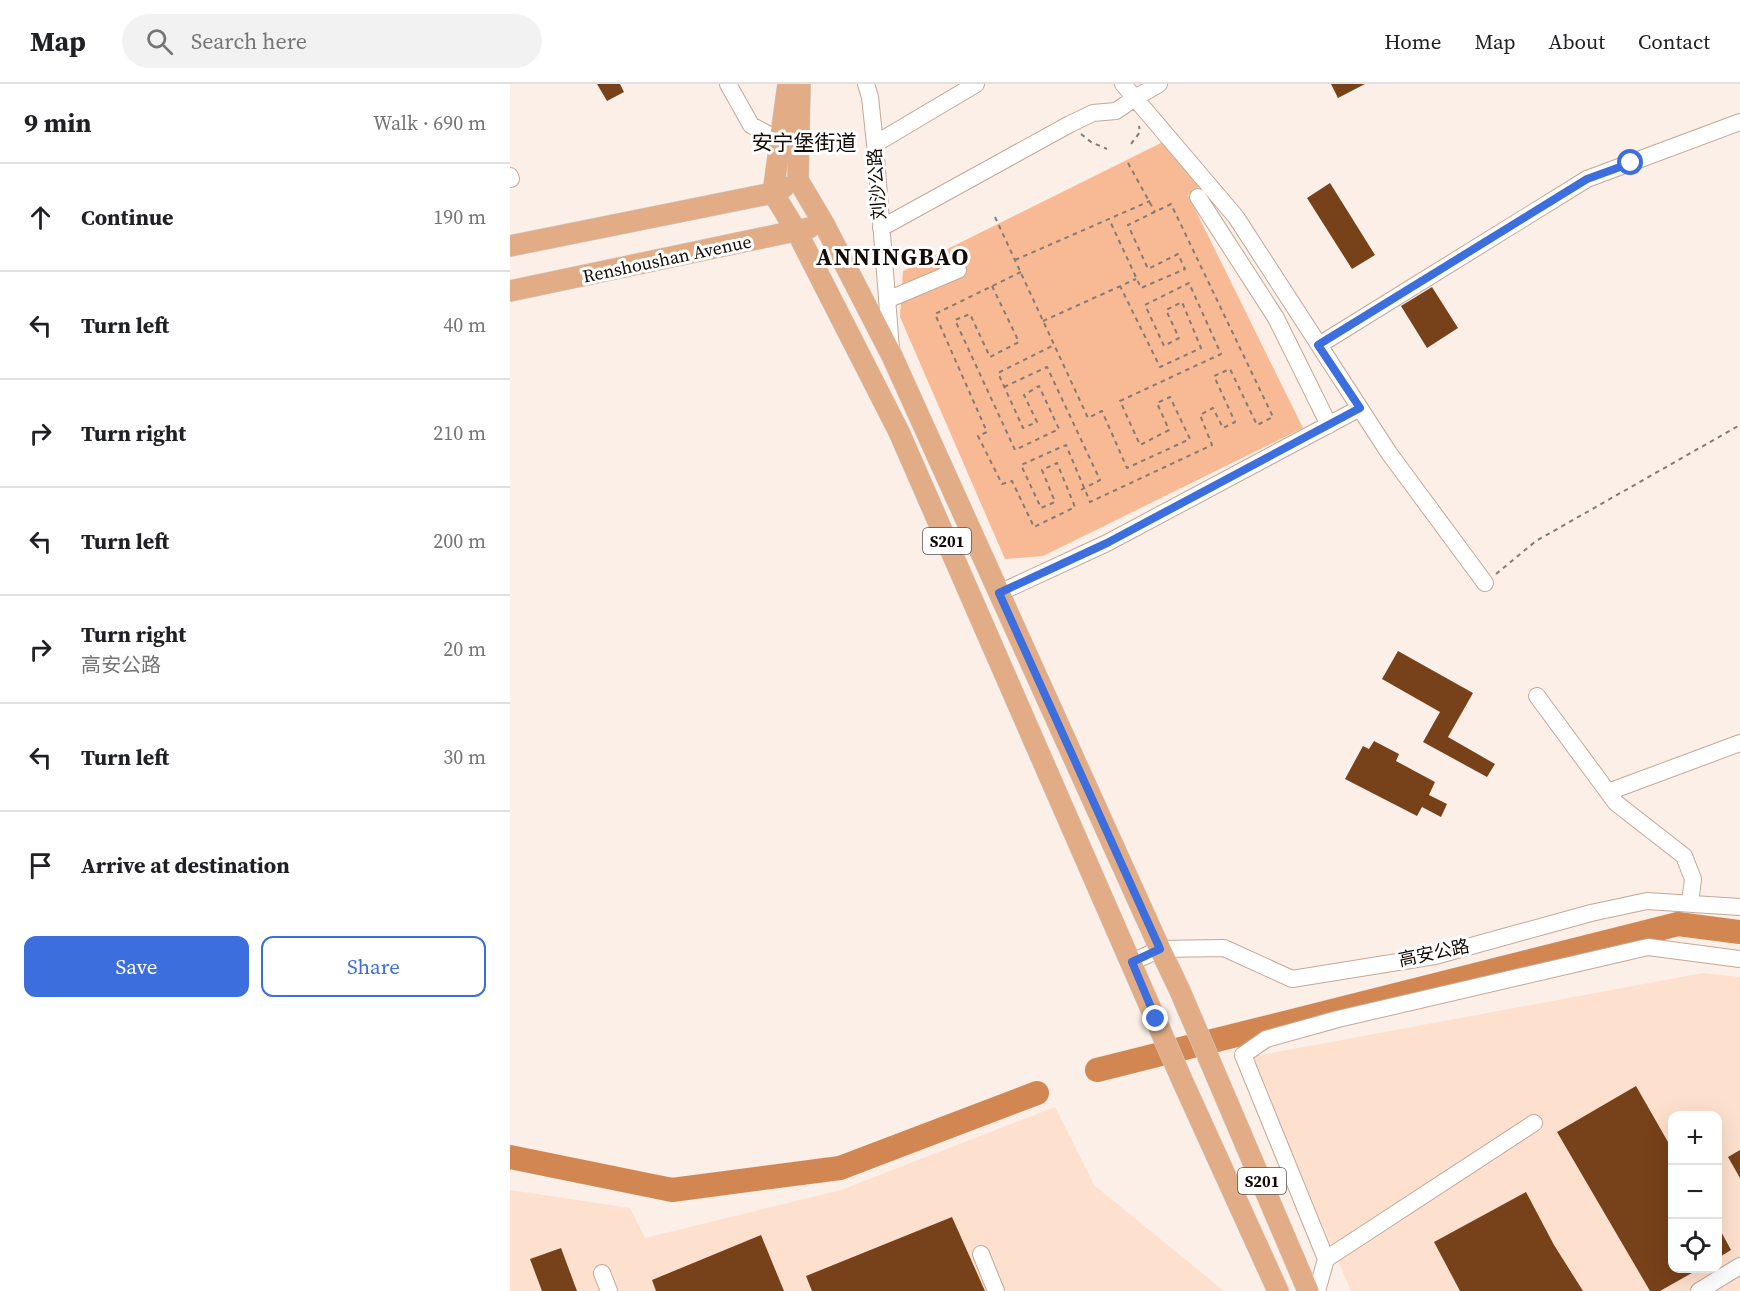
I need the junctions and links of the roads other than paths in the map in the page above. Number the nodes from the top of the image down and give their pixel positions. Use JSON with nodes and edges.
{"nodes":[{"id":1,"x":728,"y":84,"type":"edge"},
{"id":2,"x":788,"y":84,"type":"edge"},
{"id":3,"x":800,"y":84,"type":"edge"},
{"id":4,"x":866,"y":84,"type":"edge"},
{"id":5,"x":976,"y":84,"type":"edge"},
{"id":6,"x":1123,"y":84,"type":"edge"},
{"id":7,"x":1159,"y":84,"type":"edge"},
{"id":8,"x":1135,"y":98,"type":"junction"},
{"id":9,"x":1740,"y":123,"type":"edge"},
{"id":10,"x":780,"y":141,"type":"junction"},
{"id":11,"x":875,"y":144,"type":"junction"},
{"id":12,"x":798,"y":180,"type":"junction"},
{"id":13,"x":773,"y":193,"type":"junction"},
{"id":14,"x":1198,"y":197,"type":"dead end"},
{"id":15,"x":824,"y":224,"type":"junction"},
{"id":16,"x":880,"y":228,"type":"junction"},
{"id":17,"x":797,"y":232,"type":"junction"},
{"id":18,"x":510,"y":246,"type":"edge"},
{"id":19,"x":958,"y":270,"type":"dead end"},
{"id":20,"x":510,"y":291,"type":"edge"},
{"id":21,"x":887,"y":300,"type":"junction"},
{"id":22,"x":1318,"y":345,"type":"junction"},
{"id":23,"x":892,"y":356,"type":"junction"},
{"id":24,"x":1360,"y":408,"type":"junction"},
{"id":25,"x":1329,"y":425,"type":"junction"},
{"id":26,"x":1485,"y":583,"type":"road end"},
{"id":27,"x":999,"y":593,"type":"junction"},
{"id":28,"x":1537,"y":696,"type":"dead end"},
{"id":29,"x":1740,"y":743,"type":"edge"},
{"id":30,"x":1608,"y":792,"type":"junction"},
{"id":31,"x":1690,"y":903,"type":"junction"},
{"id":32,"x":1740,"y":908,"type":"edge"},
{"id":33,"x":1160,"y":949,"type":"junction"},
{"id":34,"x":1740,"y":959,"type":"edge"},
{"id":35,"x":1132,"y":962,"type":"junction"},
{"id":36,"x":1534,"y":1123,"type":"dead end"},
{"id":37,"x":981,"y":1254,"type":"dead end"},
{"id":38,"x":1326,"y":1259,"type":"junction"},
{"id":39,"x":1740,"y":1266,"type":"edge"},
{"id":40,"x":602,"y":1273,"type":"dead end"},
{"id":41,"x":609,"y":1291,"type":"edge"},
{"id":42,"x":996,"y":1291,"type":"edge"},
{"id":43,"x":1278,"y":1291,"type":"edge"},
{"id":44,"x":1308,"y":1291,"type":"edge"},
{"id":45,"x":1317,"y":1291,"type":"edge"},
{"id":46,"x":1698,"y":1291,"type":"edge"}],
"edges":[{"from":1,"to":10,"type":"street"},
{"from":2,"to":10,"type":"main road"},
{"from":3,"to":12,"type":"main road"},
{"from":4,"to":11,"type":"street","name":"刘沙公路","number":"S201"},
{"from":5,"to":11,"type":"street"},
{"from":6,"to":8,"type":"street"},
{"from":7,"to":8,"type":"street"},
{"from":8,"to":16,"type":"street"},
{"from":8,"to":22,"type":"street"},
{"from":9,"to":22,"type":"street"},
{"from":10,"to":13,"type":"main road"},
{"from":11,"to":16,"type":"street","name":"刘沙公路","number":"S201"},
{"from":12,"to":13,"type":"main road"},
{"from":12,"to":15,"type":"main road","number":"S201"},
{"from":13,"to":17,"type":"main road","number":"S201"},
{"from":13,"to":18,"type":"main road"},
{"from":14,"to":25,"type":"street"},
{"from":15,"to":17,"type":"main road","name":"Renshoushan Avenue"},
{"from":15,"to":23,"type":"main road","number":"S201"},
{"from":16,"to":21,"type":"street","name":"刘沙公路","number":"S201"},
{"from":17,"to":20,"type":"main road","name":"Renshoushan Avenue"},
{"from":17,"to":35,"type":"main road","number":"S201"},
{"from":19,"to":21,"type":"street"},
{"from":21,"to":23,"type":"street","name":"刘沙公路","number":"S201"},
{"from":22,"to":24,"type":"street"},
{"from":23,"to":27,"type":"main road","number":"S201"},
{"from":24,"to":25,"type":"street"},
{"from":24,"to":26,"type":"street"},
{"from":25,"to":27,"type":"street"},
{"from":27,"to":33,"type":"main road","number":"S201"},
{"from":28,"to":30,"type":"street"},
{"from":29,"to":30,"type":"street"},
{"from":30,"to":31,"type":"street"},
{"from":31,"to":32,"type":"street","name":"高安公路"},
{"from":31,"to":33,"type":"street","name":"高安公路"},
{"from":33,"to":35,"type":"street","name":"高安公路"},
{"from":33,"to":44,"type":"main road","number":"S201"},
{"from":34,"to":38,"type":"street"},
{"from":35,"to":43,"type":"main road","number":"S201"},
{"from":36,"to":38,"type":"street"},
{"from":37,"to":42,"type":"street"},
{"from":38,"to":45,"type":"street"},
{"from":39,"to":46,"type":"street"},
{"from":40,"to":41,"type":"street"}]}
